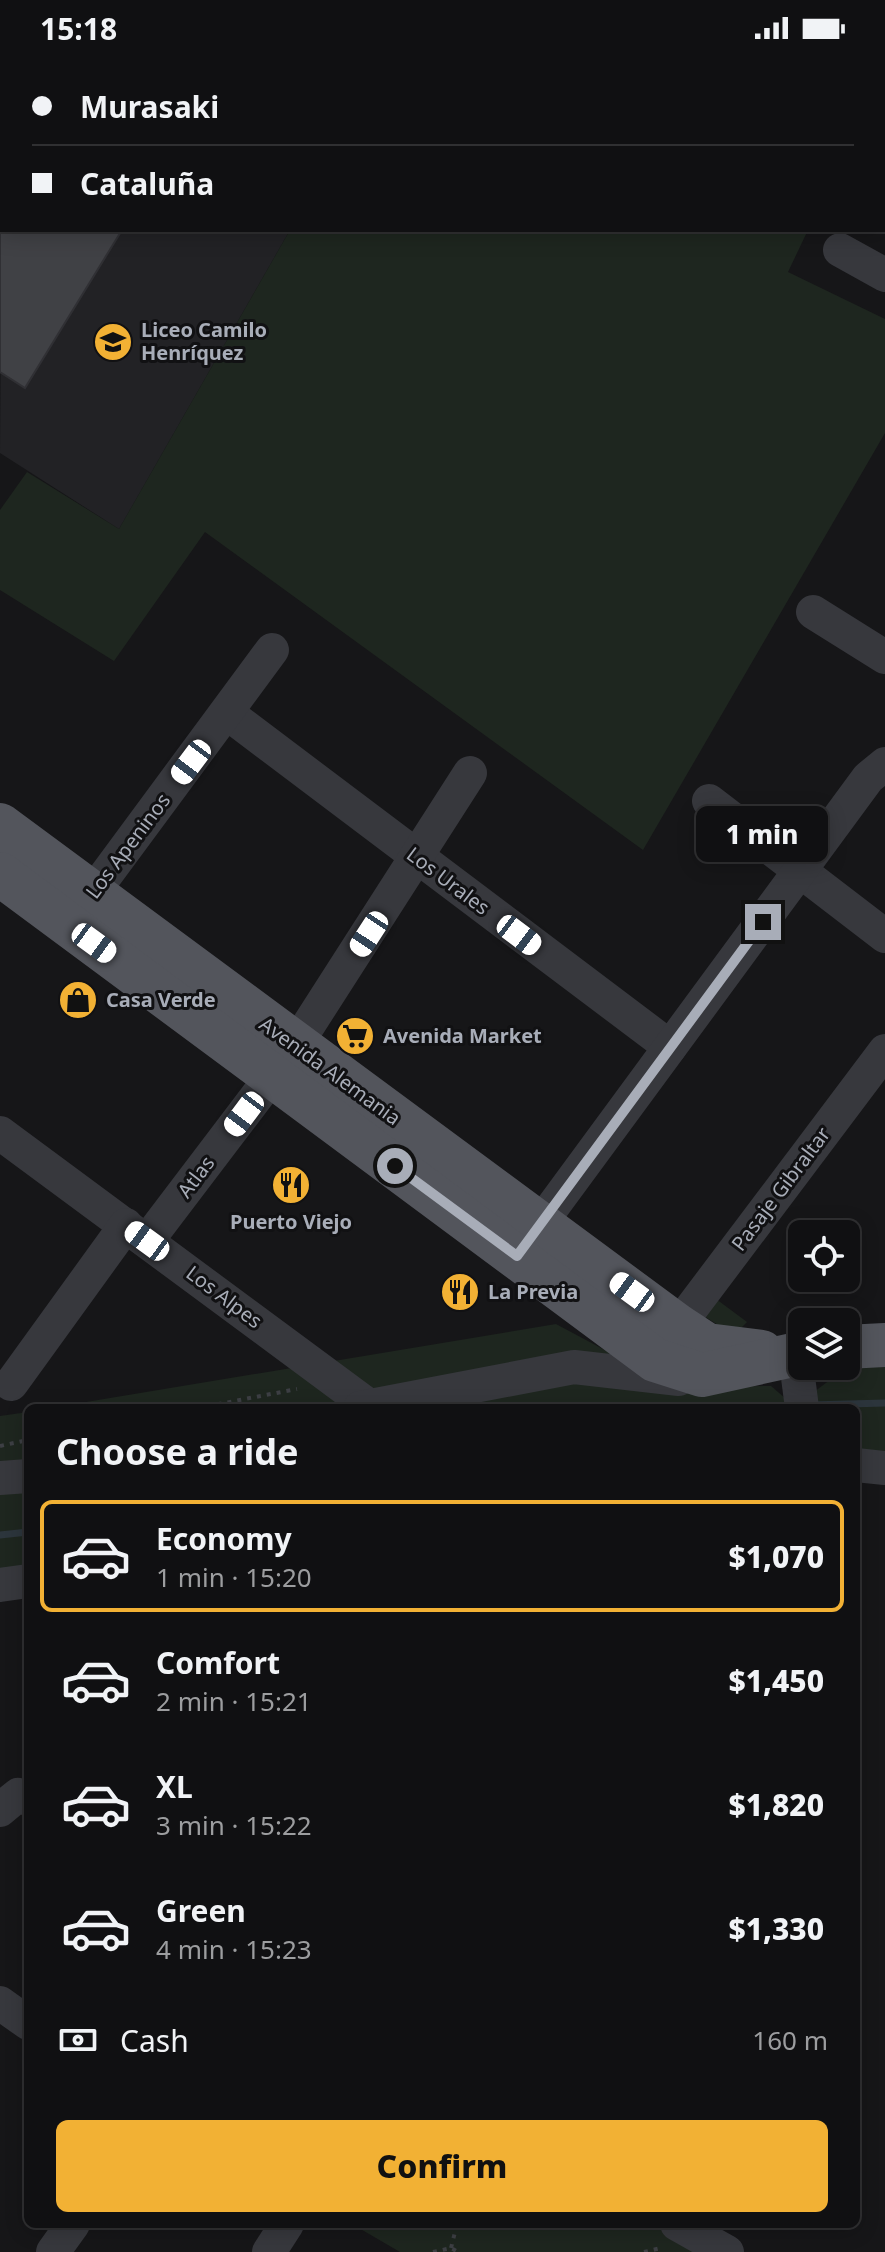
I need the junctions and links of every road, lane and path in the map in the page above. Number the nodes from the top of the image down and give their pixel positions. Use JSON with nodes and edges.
{"nodes":[{"id":1,"x":840,"y":250,"type":"dead end"},
{"id":2,"x":885,"y":275,"type":"edge"},
{"id":3,"x":813,"y":612,"type":"dead end"},
{"id":4,"x":272,"y":650,"type":"dead end"},
{"id":5,"x":884,"y":654,"type":"edge"},
{"id":6,"x":227,"y":713,"type":"junction"},
{"id":7,"x":885,"y":764,"type":"edge"},
{"id":8,"x":470,"y":773,"type":"dead end"},
{"id":9,"x":709,"y":801,"type":"dead end"},
{"id":10,"x":0,"y":825,"type":"edge"},
{"id":11,"x":418,"y":859,"type":"junction"},
{"id":12,"x":799,"y":872,"type":"junction"},
{"id":13,"x":0,"y":874,"type":"edge"},
{"id":14,"x":81,"y":909,"type":"junction"},
{"id":15,"x":885,"y":936,"type":"edge"},
{"id":16,"x":670,"y":1047,"type":"junction"},
{"id":17,"x":885,"y":1051,"type":"edge"},
{"id":18,"x":284,"y":1061,"type":"junction"},
{"id":19,"x":1,"y":1135,"type":"edge"},
{"id":20,"x":137,"y":1233,"type":"junction"},
{"id":21,"x":528,"y":1240,"type":"junction"},
{"id":22,"x":593,"y":1312,"type":"junction"},
{"id":23,"x":678,"y":1326,"type":"junction"},
{"id":24,"x":885,"y":1345,"type":"edge"},
{"id":25,"x":860,"y":1346,"type":"edge"},
{"id":26,"x":574,"y":1367,"type":"junction"},
{"id":27,"x":788,"y":1370,"type":"edge"},
{"id":28,"x":788,"y":1373,"type":"edge"},
{"id":29,"x":702,"y":1375,"type":"junction"},
{"id":30,"x":11,"y":1384,"type":"dead end"},
{"id":31,"x":361,"y":1404,"type":"edge"},
{"id":32,"x":381,"y":1404,"type":"edge"},
{"id":33,"x":24,"y":1441,"type":"edge"},
{"id":34,"x":0,"y":1446,"type":"edge"},
{"id":35,"x":860,"y":1465,"type":"edge"},
{"id":36,"x":885,"y":1468,"type":"edge"},
{"id":37,"x":24,"y":1476,"type":"edge"},
{"id":38,"x":0,"y":1478,"type":"edge"},
{"id":39,"x":24,"y":1582,"type":"edge"},
{"id":40,"x":0,"y":1585,"type":"edge"},
{"id":41,"x":24,"y":1797,"type":"edge"},
{"id":42,"x":0,"y":1810,"type":"edge"},
{"id":43,"x":70,"y":2228,"type":"edge"},
{"id":44,"x":284,"y":2228,"type":"edge"},
{"id":45,"x":456,"y":2228,"type":"edge"},
{"id":46,"x":663,"y":2242,"type":"edge"},
{"id":47,"x":451,"y":2248,"type":"junction"},
{"id":48,"x":53,"y":2252,"type":"edge"},
{"id":49,"x":269,"y":2252,"type":"edge"},
{"id":50,"x":433,"y":2252,"type":"edge"},
{"id":51,"x":458,"y":2252,"type":"edge"},
{"id":52,"x":727,"y":2252,"type":"edge"}],
"edges":[{"from":1,"to":2,"type":"street"},
{"from":3,"to":5,"type":"street"},
{"from":4,"to":6,"type":"street","name":"Los Apeninos"},
{"from":6,"to":11,"type":"street","name":"Los Urales"},
{"from":6,"to":14,"type":"street","name":"Los Apeninos"},
{"from":7,"to":12,"type":"street"},
{"from":8,"to":11,"type":"street","name":"Atlas"},
{"from":9,"to":12,"type":"street"},
{"from":10,"to":14,"type":"main road","name":"Avenida Alemania"},
{"from":11,"to":16,"type":"street","name":"Los Urales"},
{"from":11,"to":18,"type":"street","name":"Atlas"},
{"from":12,"to":15,"type":"street"},
{"from":12,"to":16,"type":"street"},
{"from":13,"to":14,"type":"main road","name":"Avenida Alemania"},
{"from":14,"to":18,"type":"main road","name":"Avenida Alemania"},
{"from":16,"to":21,"type":"street"},
{"from":17,"to":23,"type":"street","name":"Pasaje Gibraltar"},
{"from":18,"to":20,"type":"street","name":"Atlas"},
{"from":18,"to":21,"type":"main road","name":"Avenida Alemania"},
{"from":19,"to":20,"type":"street","name":"Los Alpes"},
{"from":20,"to":30,"type":"street","name":"Atlas"},
{"from":20,"to":31,"type":"street","name":"Los Alpes"},
{"from":21,"to":22,"type":"main road","name":"Avenida Alemania"},
{"from":21,"to":23,"type":"main road","name":"Avenida Alemania"},
{"from":22,"to":26,"type":"street"},
{"from":22,"to":29,"type":"main road","name":"Avenida Alemania"},
{"from":23,"to":27,"type":"main road","name":"Avenida Alemania"},
{"from":24,"to":25,"type":"main road"},
{"from":26,"to":29,"type":"street"},
{"from":26,"to":32,"type":"street"},
{"from":28,"to":29,"type":"main road","name":"Avenida Alemania"},
{"from":33,"to":34,"type":"path"},
{"from":35,"to":36,"type":"street"},
{"from":37,"to":38,"type":"street"},
{"from":39,"to":40,"type":"street"},
{"from":41,"to":42,"type":"street"},
{"from":43,"to":48,"type":"street"},
{"from":44,"to":49,"type":"street"},
{"from":45,"to":47,"type":"path"},
{"from":46,"to":52,"type":"street"},
{"from":47,"to":50,"type":"path"},
{"from":47,"to":51,"type":"path"}]}
